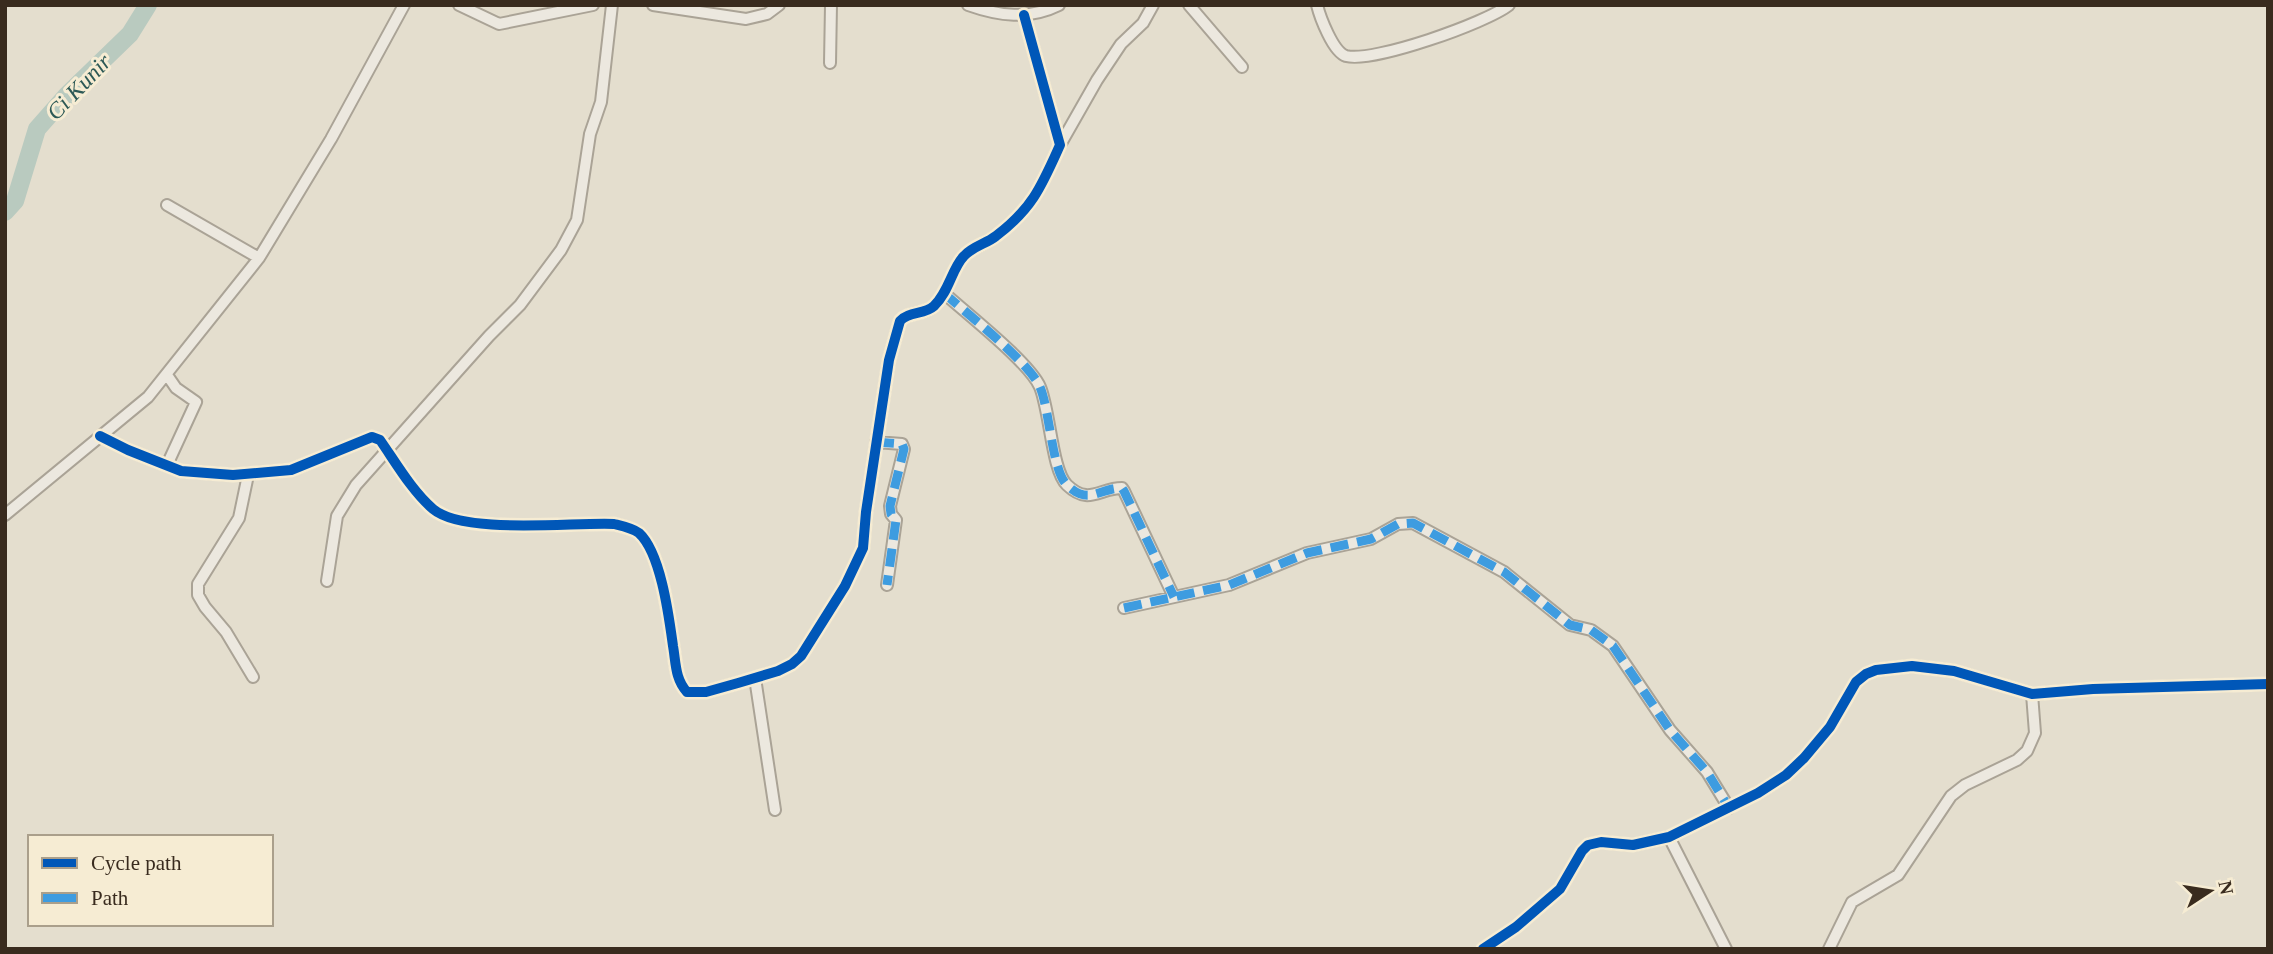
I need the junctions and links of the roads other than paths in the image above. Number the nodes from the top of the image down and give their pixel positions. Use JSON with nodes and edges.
{"nodes":[{"id":1,"x":404,"y":5,"type":"edge"},
{"id":2,"x":459,"y":5,"type":"edge"},
{"id":3,"x":593,"y":5,"type":"edge"},
{"id":4,"x":612,"y":5,"type":"edge"},
{"id":5,"x":653,"y":5,"type":"edge"},
{"id":6,"x":779,"y":5,"type":"edge"},
{"id":7,"x":831,"y":5,"type":"edge"},
{"id":8,"x":968,"y":5,"type":"edge"},
{"id":9,"x":1059,"y":5,"type":"edge"},
{"id":10,"x":1153,"y":5,"type":"edge"},
{"id":11,"x":1189,"y":5,"type":"edge"},
{"id":12,"x":1317,"y":5,"type":"edge"},
{"id":13,"x":1509,"y":5,"type":"edge"},
{"id":14,"x":989,"y":8,"type":"edge"},
{"id":15,"x":1024,"y":15,"type":"junction"},
{"id":16,"x":830,"y":63,"type":"dead end"},
{"id":17,"x":1242,"y":67,"type":"dead end"},
{"id":18,"x":1060,"y":145,"type":"junction"},
{"id":19,"x":167,"y":205,"type":"dead end"},
{"id":20,"x":259,"y":258,"type":"junction"},
{"id":21,"x":944,"y":293,"type":"junction"},
{"id":22,"x":167,"y":375,"type":"junction"},
{"id":23,"x":100,"y":436,"type":"junction"},
{"id":24,"x":876,"y":442,"type":"junction"},
{"id":25,"x":387,"y":450,"type":"junction"},
{"id":26,"x":167,"y":465,"type":"junction"},
{"id":27,"x":248,"y":475,"type":"junction"},
{"id":28,"x":5,"y":515,"type":"edge"},
{"id":29,"x":327,"y":580,"type":"dead end"},
{"id":30,"x":887,"y":585,"type":"dead end"},
{"id":31,"x":1174,"y":597,"type":"junction"},
{"id":32,"x":1124,"y":608,"type":"dead end"},
{"id":33,"x":253,"y":677,"type":"dead end"},
{"id":34,"x":755,"y":678,"type":"junction"},
{"id":35,"x":2268,"y":684,"type":"edge"},
{"id":36,"x":2032,"y":694,"type":"junction"},
{"id":37,"x":1729,"y":808,"type":"junction"},
{"id":38,"x":775,"y":810,"type":"dead end"},
{"id":39,"x":1669,"y":837,"type":"junction"},
{"id":40,"x":1483,"y":949,"type":"edge"},
{"id":41,"x":1726,"y":949,"type":"edge"},
{"id":42,"x":1829,"y":949,"type":"edge"}],
"edges":[{"from":1,"to":20,"type":"street"},
{"from":2,"to":3,"type":"street"},
{"from":4,"to":25,"type":"street"},
{"from":5,"to":6,"type":"street"},
{"from":7,"to":16,"type":"street"},
{"from":8,"to":14,"type":"street"},
{"from":9,"to":15,"type":"street"},
{"from":10,"to":18,"type":"street"},
{"from":11,"to":17,"type":"street"},
{"from":12,"to":13,"type":"street"},
{"from":14,"to":15,"type":"street"},
{"from":15,"to":18,"type":"street"},
{"from":18,"to":21,"type":"street"},
{"from":19,"to":20,"type":"street"},
{"from":20,"to":22,"type":"street"},
{"from":21,"to":24,"type":"street"},
{"from":21,"to":31,"type":"street"},
{"from":22,"to":23,"type":"street"},
{"from":22,"to":26,"type":"street"},
{"from":23,"to":26,"type":"street"},
{"from":23,"to":28,"type":"street"},
{"from":24,"to":30,"type":"street"},
{"from":24,"to":34,"type":"street"},
{"from":25,"to":27,"type":"street"},
{"from":25,"to":29,"type":"street"},
{"from":25,"to":34,"type":"street"},
{"from":26,"to":27,"type":"street"},
{"from":27,"to":33,"type":"street"},
{"from":31,"to":32,"type":"street"},
{"from":31,"to":37,"type":"street"},
{"from":34,"to":38,"type":"street"},
{"from":35,"to":36,"type":"street"},
{"from":36,"to":37,"type":"street"},
{"from":36,"to":42,"type":"street"},
{"from":37,"to":39,"type":"street"},
{"from":39,"to":40,"type":"street"},
{"from":39,"to":41,"type":"street"}]}
